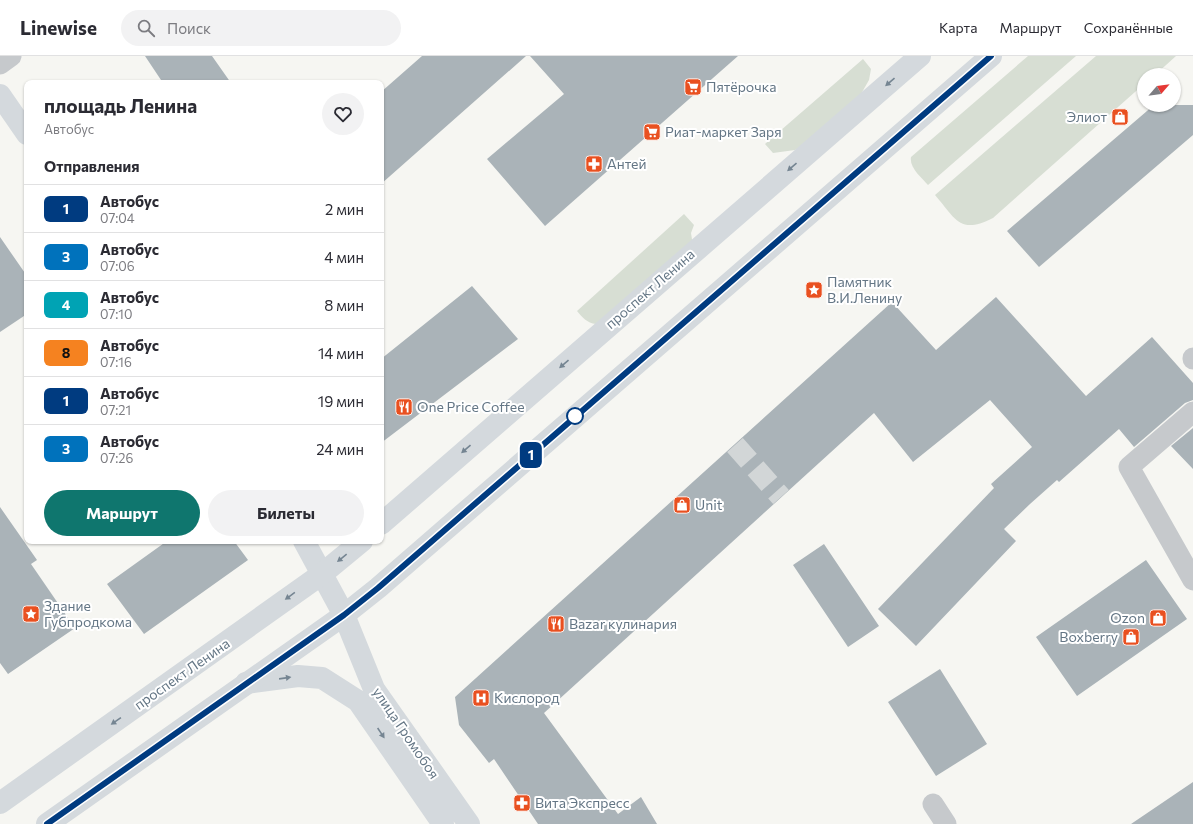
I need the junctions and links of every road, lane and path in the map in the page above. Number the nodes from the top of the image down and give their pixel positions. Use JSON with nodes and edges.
{"nodes":[{"id":1,"x":11,"y":56,"type":"edge"},
{"id":2,"x":920,"y":56,"type":"edge"},
{"id":3,"x":991,"y":56,"type":"edge"},
{"id":4,"x":0,"y":64,"type":"edge"},
{"id":5,"x":0,"y":95,"type":"edge"},
{"id":6,"x":24,"y":130,"type":"edge"},
{"id":7,"x":1193,"y":412,"type":"edge"},
{"id":8,"x":384,"y":521,"type":"edge"},
{"id":9,"x":306,"y":544,"type":"edge"},
{"id":10,"x":358,"y":544,"type":"edge"},
{"id":11,"x":322,"y":574,"type":"junction"},
{"id":12,"x":1193,"y":580,"type":"edge"},
{"id":13,"x":344,"y":615,"type":"junction"},
{"id":14,"x":246,"y":683,"type":"junction"},
{"id":15,"x":358,"y":701,"type":"junction"},
{"id":16,"x":0,"y":803,"type":"edge"},
{"id":17,"x":933,"y":804,"type":"dead end"},
{"id":18,"x":47,"y":824,"type":"edge"},
{"id":19,"x":443,"y":824,"type":"edge"},
{"id":20,"x":469,"y":824,"type":"edge"},
{"id":21,"x":946,"y":824,"type":"edge"}],
"edges":[{"from":1,"to":4,"type":"street"},
{"from":2,"to":8,"type":"main road","name":"проспект Ленина","one_way":true},
{"from":3,"to":13,"type":"main road"},
{"from":5,"to":6,"type":"main road"},
{"from":7,"to":12,"type":"street"},
{"from":9,"to":11,"type":"main road","name":"улица Громобоя"},
{"from":10,"to":11,"type":"main road","name":"проспект Ленина","one_way":true},
{"from":11,"to":13,"type":"main road","name":"улица Громобоя"},
{"from":11,"to":16,"type":"main road","name":"проспект Ленина","one_way":true},
{"from":13,"to":14,"type":"main road"},
{"from":13,"to":15,"type":"main road","name":"улица Громобоя"},
{"from":13,"to":20,"type":"main road","name":"улица Громобоя"},
{"from":14,"to":15,"type":"main road","name":"улица Громобоя","one_way":true},
{"from":14,"to":18,"type":"main road"},
{"from":15,"to":19,"type":"main road","name":"улица Громобоя","one_way":true},
{"from":17,"to":21,"type":"street"}]}
